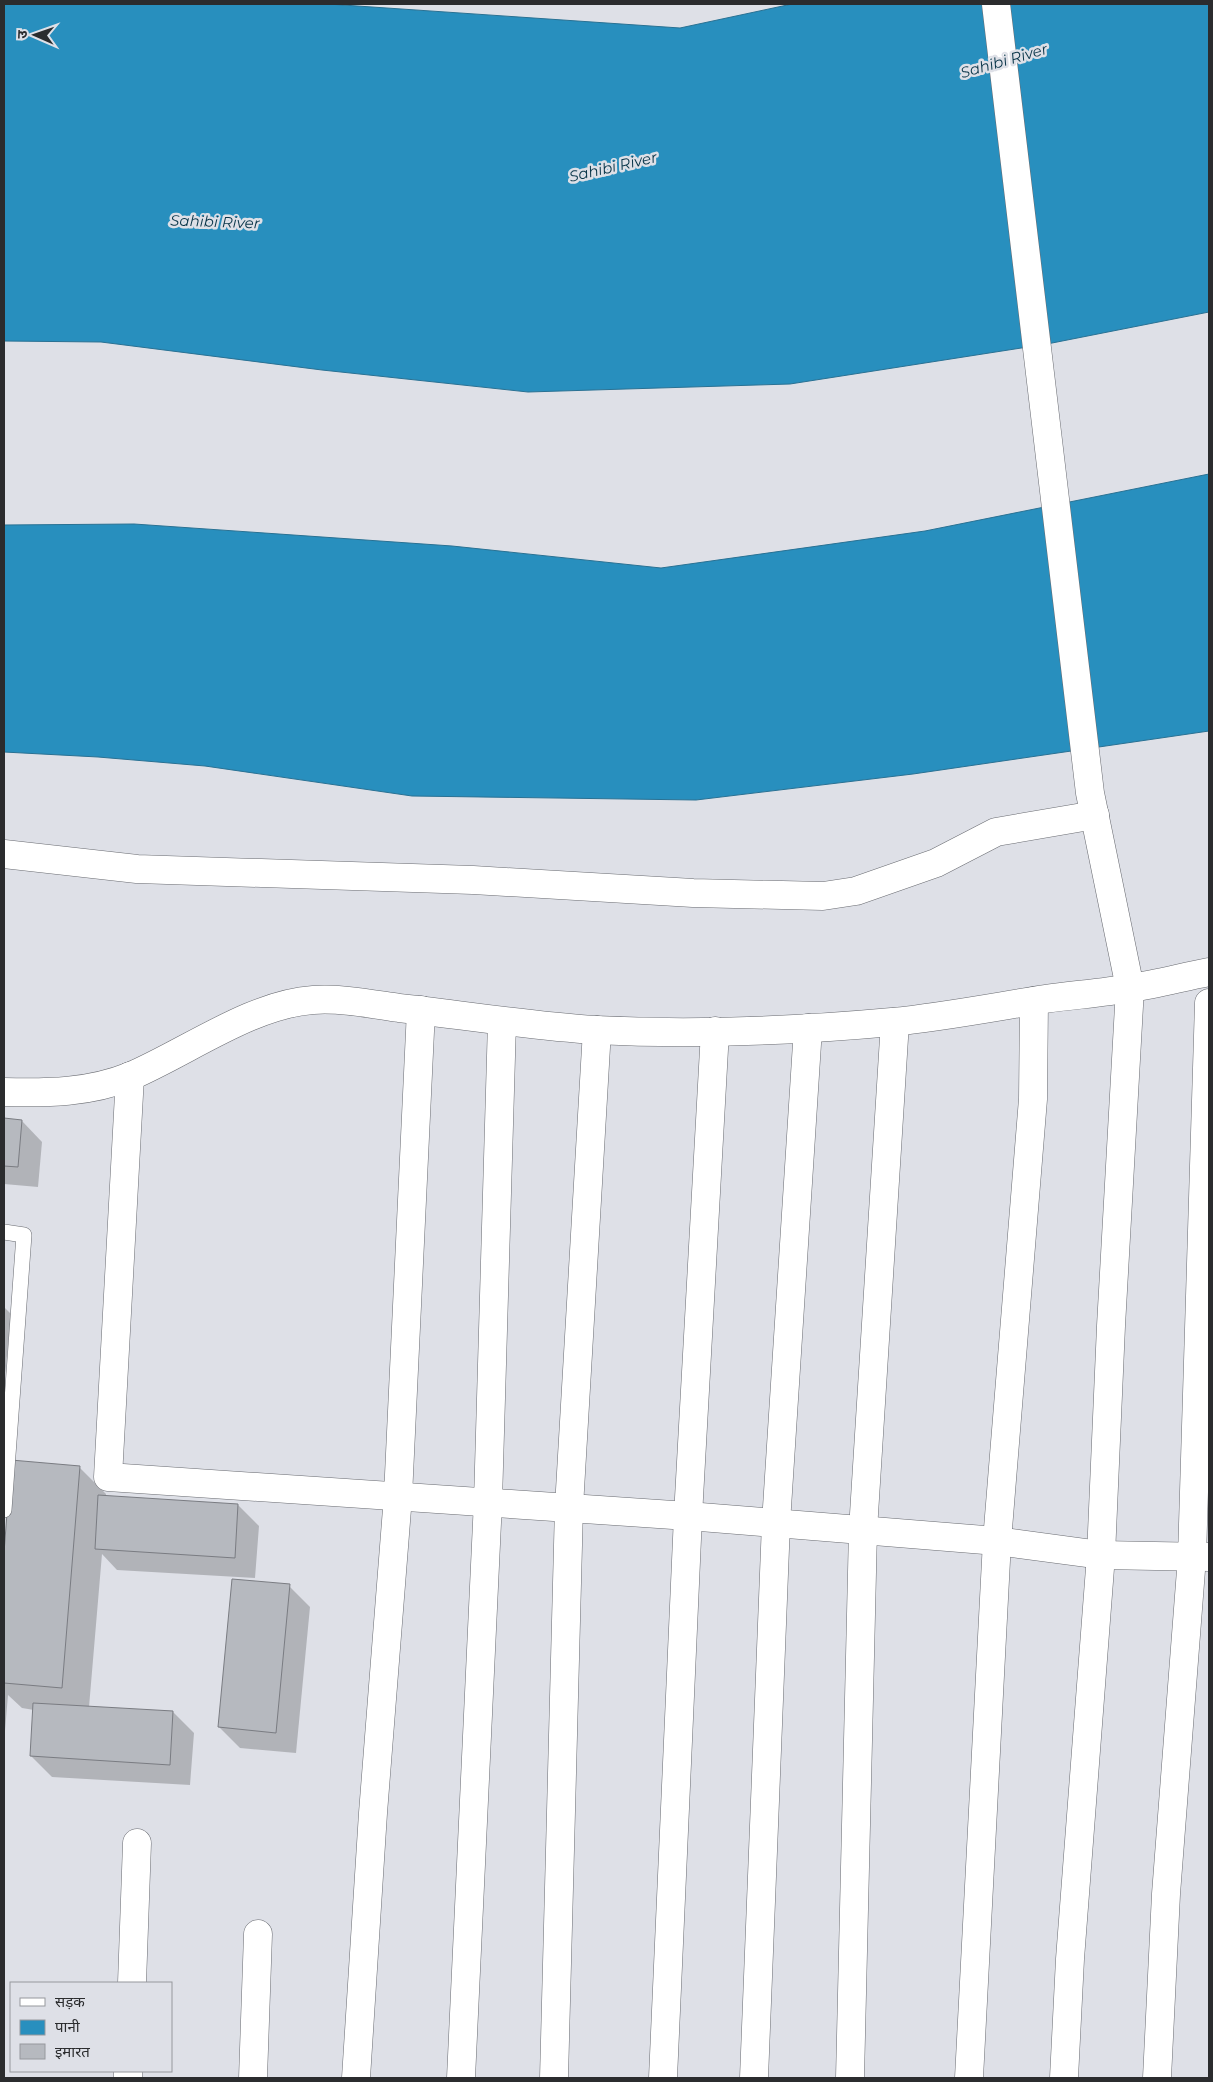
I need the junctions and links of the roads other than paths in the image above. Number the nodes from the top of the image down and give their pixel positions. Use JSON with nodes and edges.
{"nodes":[{"id":1,"x":996,"y":4,"type":"edge"},
{"id":2,"x":1092,"y":804,"type":"junction"},
{"id":3,"x":4,"y":854,"type":"edge"},
{"id":4,"x":1209,"y":972,"type":"edge"},
{"id":5,"x":1130,"y":988,"type":"junction"},
{"id":6,"x":1034,"y":1001,"type":"junction"},
{"id":7,"x":1209,"y":1002,"type":"edge"},
{"id":8,"x":421,"y":1010,"type":"junction"},
{"id":9,"x":502,"y":1022,"type":"junction"},
{"id":10,"x":895,"y":1022,"type":"junction"},
{"id":11,"x":808,"y":1028,"type":"junction"},
{"id":12,"x":597,"y":1030,"type":"junction"},
{"id":13,"x":714,"y":1031,"type":"junction"},
{"id":14,"x":130,"y":1076,"type":"junction"},
{"id":15,"x":4,"y":1092,"type":"edge"},
{"id":16,"x":4,"y":1232,"type":"edge"},
{"id":17,"x":398,"y":1496,"type":"junction"},
{"id":18,"x":488,"y":1501,"type":"junction"},
{"id":19,"x":569,"y":1507,"type":"junction"},
{"id":20,"x":4,"y":1510,"type":"edge"},
{"id":21,"x":688,"y":1516,"type":"junction"},
{"id":22,"x":776,"y":1523,"type":"junction"},
{"id":23,"x":863,"y":1530,"type":"junction"},
{"id":24,"x":997,"y":1541,"type":"junction"},
{"id":25,"x":1101,"y":1555,"type":"junction"},
{"id":26,"x":1201,"y":1557,"type":"edge"},
{"id":27,"x":137,"y":1843,"type":"dead end"},
{"id":28,"x":258,"y":1934,"type":"dead end"},
{"id":29,"x":132,"y":1982,"type":"edge"},
{"id":30,"x":253,"y":2078,"type":"edge"},
{"id":31,"x":356,"y":2078,"type":"edge"},
{"id":32,"x":461,"y":2078,"type":"edge"},
{"id":33,"x":554,"y":2078,"type":"edge"},
{"id":34,"x":663,"y":2078,"type":"edge"},
{"id":35,"x":754,"y":2078,"type":"edge"},
{"id":36,"x":850,"y":2078,"type":"edge"},
{"id":37,"x":969,"y":2078,"type":"edge"},
{"id":38,"x":1064,"y":2078,"type":"edge"},
{"id":39,"x":1157,"y":2078,"type":"edge"}],
"edges":[{"from":1,"to":2,"type":"street"},
{"from":2,"to":3,"type":"street"},
{"from":2,"to":5,"type":"street"},
{"from":4,"to":5,"type":"street"},
{"from":5,"to":6,"type":"street"},
{"from":5,"to":25,"type":"street"},
{"from":6,"to":10,"type":"street"},
{"from":6,"to":24,"type":"street"},
{"from":7,"to":26,"type":"street"},
{"from":8,"to":9,"type":"street"},
{"from":8,"to":14,"type":"street"},
{"from":8,"to":17,"type":"street"},
{"from":9,"to":12,"type":"street"},
{"from":9,"to":18,"type":"street"},
{"from":10,"to":11,"type":"street"},
{"from":10,"to":23,"type":"street"},
{"from":11,"to":13,"type":"street"},
{"from":11,"to":22,"type":"street"},
{"from":12,"to":13,"type":"street"},
{"from":12,"to":19,"type":"street"},
{"from":13,"to":21,"type":"street"},
{"from":14,"to":15,"type":"street"},
{"from":14,"to":17,"type":"street"},
{"from":16,"to":20,"type":"lane"},
{"from":17,"to":18,"type":"street"},
{"from":17,"to":31,"type":"street"},
{"from":18,"to":19,"type":"street"},
{"from":18,"to":32,"type":"street"},
{"from":19,"to":21,"type":"street"},
{"from":19,"to":33,"type":"street"},
{"from":21,"to":22,"type":"street"},
{"from":21,"to":34,"type":"street"},
{"from":22,"to":23,"type":"street"},
{"from":22,"to":35,"type":"street"},
{"from":23,"to":24,"type":"street"},
{"from":23,"to":36,"type":"street"},
{"from":24,"to":25,"type":"street"},
{"from":24,"to":37,"type":"street"},
{"from":25,"to":26,"type":"street"},
{"from":25,"to":38,"type":"street"},
{"from":26,"to":39,"type":"street"},
{"from":27,"to":29,"type":"street"},
{"from":28,"to":30,"type":"street"}]}
